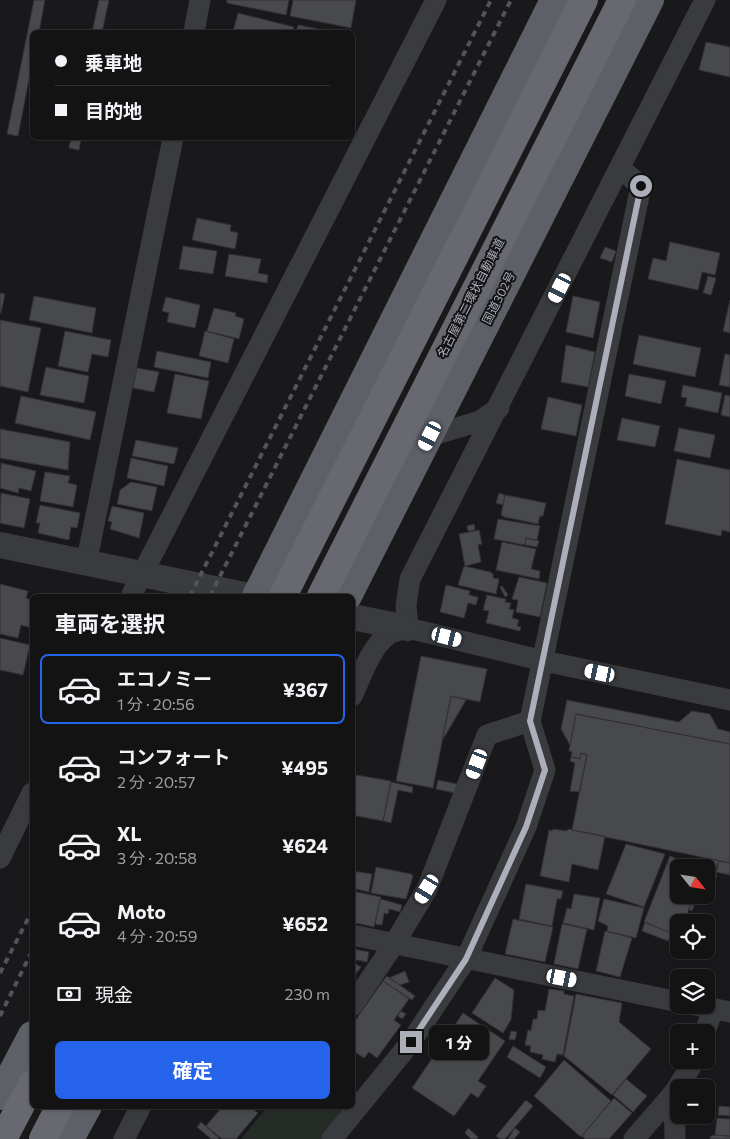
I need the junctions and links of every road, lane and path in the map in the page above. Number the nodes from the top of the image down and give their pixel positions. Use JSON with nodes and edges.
{"nodes":[{"id":1,"x":200,"y":0,"type":"edge"},
{"id":2,"x":436,"y":0,"type":"edge"},
{"id":3,"x":554,"y":0,"type":"edge"},
{"id":4,"x":584,"y":0,"type":"edge"},
{"id":5,"x":622,"y":0,"type":"edge"},
{"id":6,"x":650,"y":0,"type":"edge"},
{"id":7,"x":701,"y":5,"type":"edge"},
{"id":8,"x":194,"y":30,"type":"edge"},
{"id":9,"x":173,"y":140,"type":"edge"},
{"id":10,"x":621,"y":169,"type":"junction"},
{"id":11,"x":499,"y":408,"type":"junction"},
{"id":12,"x":430,"y":436,"type":"junction"},
{"id":13,"x":0,"y":545,"type":"edge"},
{"id":14,"x":86,"y":564,"type":"junction"},
{"id":15,"x":136,"y":586,"type":"edge"},
{"id":16,"x":226,"y":594,"type":"edge"},
{"id":17,"x":257,"y":594,"type":"edge"},
{"id":18,"x":284,"y":594,"type":"edge"},
{"id":19,"x":322,"y":594,"type":"edge"},
{"id":20,"x":349,"y":594,"type":"edge"},
{"id":21,"x":355,"y":618,"type":"edge"},
{"id":22,"x":408,"y":628,"type":"junction"},
{"id":23,"x":544,"y":661,"type":"junction"},
{"id":24,"x":355,"y":690,"type":"edge"},
{"id":25,"x":730,"y":700,"type":"edge"},
{"id":26,"x":530,"y":721,"type":"junction"},
{"id":27,"x":30,"y":797,"type":"edge"},
{"id":28,"x":0,"y":858,"type":"edge"},
{"id":29,"x":355,"y":936,"type":"edge"},
{"id":30,"x":394,"y":944,"type":"junction"},
{"id":31,"x":466,"y":959,"type":"junction"},
{"id":32,"x":670,"y":1000,"type":"edge"},
{"id":33,"x":355,"y":1002,"type":"edge"},
{"id":34,"x":30,"y":1039,"type":"edge"},
{"id":35,"x":30,"y":1088,"type":"edge"},
{"id":36,"x":0,"y":1096,"type":"edge"},
{"id":37,"x":670,"y":1097,"type":"edge"},
{"id":38,"x":355,"y":1102,"type":"edge"},
{"id":39,"x":58,"y":1109,"type":"edge"},
{"id":40,"x":86,"y":1109,"type":"edge"},
{"id":41,"x":139,"y":1109,"type":"edge"},
{"id":42,"x":347,"y":1110,"type":"edge"},
{"id":43,"x":675,"y":1124,"type":"edge"},
{"id":44,"x":4,"y":1139,"type":"edge"},
{"id":45,"x":43,"y":1139,"type":"edge"},
{"id":46,"x":70,"y":1139,"type":"edge"},
{"id":47,"x":124,"y":1139,"type":"edge"},
{"id":48,"x":332,"y":1139,"type":"edge"},
{"id":49,"x":634,"y":1139,"type":"edge"},
{"id":50,"x":675,"y":1139,"type":"edge"}],
"edges":[{"from":1,"to":8,"type":"street"},
{"from":2,"to":15,"type":"street"},
{"from":3,"to":17,"type":"highway"},
{"from":4,"to":18,"type":"highway"},
{"from":5,"to":19,"type":"highway","name":"名古屋第二環状自動車道"},
{"from":6,"to":12,"type":"highway","name":"国道302号"},
{"from":7,"to":10,"type":"street"},
{"from":9,"to":14,"type":"street"},
{"from":10,"to":11,"type":"street"},
{"from":10,"to":23,"type":"street"},
{"from":11,"to":12,"type":"street"},
{"from":11,"to":22,"type":"street"},
{"from":12,"to":20,"type":"highway","name":"国道302号"},
{"from":13,"to":14,"type":"street"},
{"from":14,"to":15,"type":"street"},
{"from":15,"to":16,"type":"street"},
{"from":21,"to":22,"type":"street"},
{"from":22,"to":23,"type":"street"},
{"from":22,"to":24,"type":"street"},
{"from":23,"to":25,"type":"street"},
{"from":23,"to":26,"type":"street"},
{"from":26,"to":30,"type":"street"},
{"from":26,"to":31,"type":"street"},
{"from":27,"to":28,"type":"street"},
{"from":29,"to":30,"type":"street"},
{"from":30,"to":31,"type":"street"},
{"from":30,"to":33,"type":"street"},
{"from":31,"to":32,"type":"street"},
{"from":31,"to":38,"type":"street"},
{"from":34,"to":36,"type":"highway"},
{"from":35,"to":44,"type":"highway"},
{"from":37,"to":49,"type":"street"},
{"from":39,"to":45,"type":"highway"},
{"from":40,"to":46,"type":"highway"},
{"from":41,"to":47,"type":"street"},
{"from":42,"to":48,"type":"street"},
{"from":43,"to":50,"type":"street"}]}
